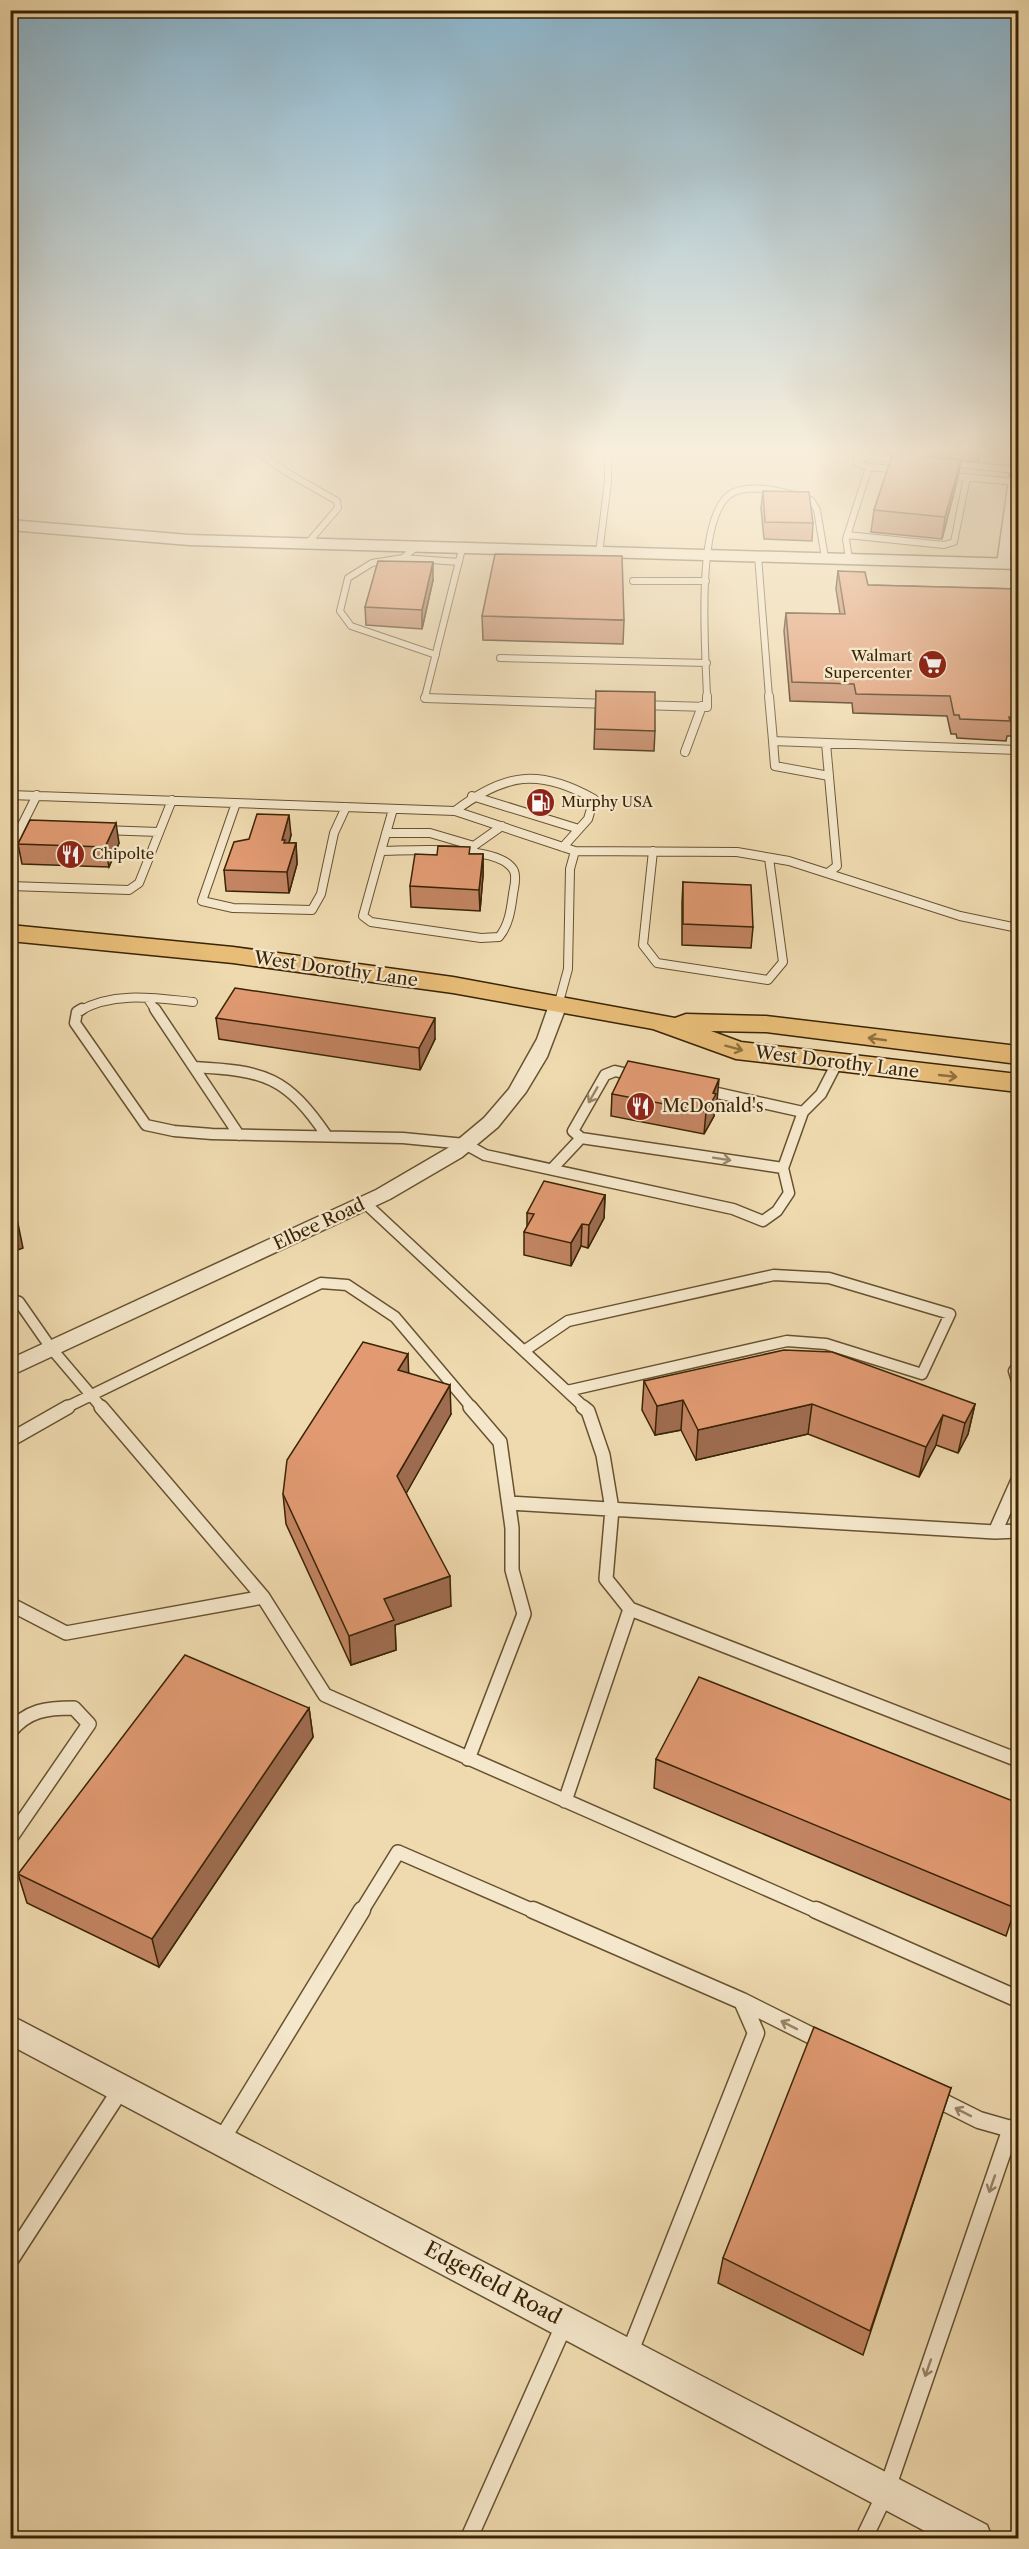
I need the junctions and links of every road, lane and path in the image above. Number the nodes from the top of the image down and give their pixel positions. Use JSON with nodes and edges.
{"nodes":[{"id":1,"x":364,"y":568,"type":"edge"},
{"id":2,"x":458,"y":568,"type":"edge"},
{"id":3,"x":705,"y":568,"type":"edge"},
{"id":4,"x":759,"y":568,"type":"edge"},
{"id":5,"x":633,"y":581,"type":"dead end"},
{"id":6,"x":706,"y":581,"type":"junction"},
{"id":7,"x":436,"y":655,"type":"junction"},
{"id":8,"x":500,"y":658,"type":"dead end"},
{"id":9,"x":706,"y":663,"type":"junction"},
{"id":10,"x":621,"y":704,"type":"edge"},
{"id":11,"x":633,"y":704,"type":"edge"},
{"id":12,"x":702,"y":706,"type":"junction"},
{"id":13,"x":773,"y":741,"type":"junction"},
{"id":14,"x":826,"y":743,"type":"junction"},
{"id":15,"x":1018,"y":750,"type":"edge"},
{"id":16,"x":685,"y":752,"type":"dead end"},
{"id":17,"x":829,"y":776,"type":"junction"},
{"id":18,"x":10,"y":795,"type":"edge"},
{"id":19,"x":37,"y":795,"type":"junction"},
{"id":20,"x":472,"y":796,"type":"junction"},
{"id":21,"x":172,"y":801,"type":"junction"},
{"id":22,"x":236,"y":803,"type":"junction"},
{"id":23,"x":346,"y":807,"type":"junction"},
{"id":24,"x":393,"y":809,"type":"junction"},
{"id":25,"x":455,"y":811,"type":"junction"},
{"id":26,"x":502,"y":826,"type":"junction"},
{"id":27,"x":21,"y":827,"type":"junction"},
{"id":28,"x":33,"y":827,"type":"edge"},
{"id":29,"x":90,"y":829,"type":"edge"},
{"id":30,"x":579,"y":829,"type":"junction"},
{"id":31,"x":159,"y":832,"type":"junction"},
{"id":32,"x":386,"y":832,"type":"junction"},
{"id":33,"x":474,"y":846,"type":"junction"},
{"id":34,"x":562,"y":846,"type":"junction"},
{"id":35,"x":10,"y":849,"type":"edge"},
{"id":36,"x":381,"y":851,"type":"junction"},
{"id":37,"x":575,"y":851,"type":"junction"},
{"id":38,"x":653,"y":851,"type":"junction"},
{"id":39,"x":465,"y":852,"type":"junction"},
{"id":40,"x":769,"y":858,"type":"junction"},
{"id":41,"x":828,"y":873,"type":"junction"},
{"id":42,"x":10,"y":886,"type":"edge"},
{"id":43,"x":1018,"y":928,"type":"edge"},
{"id":44,"x":10,"y":933,"type":"edge"},
{"id":45,"x":148,"y":999,"type":"junction"},
{"id":46,"x":193,"y":1002,"type":"dead end"},
{"id":47,"x":559,"y":1002,"type":"junction"},
{"id":48,"x":659,"y":1022,"type":"junction"},
{"id":49,"x":1018,"y":1054,"type":"edge"},
{"id":50,"x":837,"y":1063,"type":"junction"},
{"id":51,"x":194,"y":1067,"type":"junction"},
{"id":52,"x":648,"y":1078,"type":"edge"},
{"id":53,"x":1018,"y":1083,"type":"edge"},
{"id":54,"x":692,"y":1088,"type":"edge"},
{"id":55,"x":803,"y":1112,"type":"junction"},
{"id":56,"x":239,"y":1135,"type":"junction"},
{"id":57,"x":327,"y":1136,"type":"junction"},
{"id":58,"x":581,"y":1138,"type":"junction"},
{"id":59,"x":465,"y":1144,"type":"junction"},
{"id":60,"x":783,"y":1168,"type":"junction"},
{"id":61,"x":552,"y":1169,"type":"junction"},
{"id":62,"x":364,"y":1202,"type":"junction"},
{"id":63,"x":10,"y":1299,"type":"edge"},
{"id":64,"x":51,"y":1348,"type":"junction"},
{"id":65,"x":524,"y":1351,"type":"junction"},
{"id":66,"x":1018,"y":1365,"type":"edge"},
{"id":67,"x":10,"y":1368,"type":"edge"},
{"id":68,"x":1018,"y":1384,"type":"edge"},
{"id":69,"x":567,"y":1391,"type":"junction"},
{"id":70,"x":90,"y":1394,"type":"junction"},
{"id":71,"x":10,"y":1440,"type":"edge"},
{"id":72,"x":1018,"y":1480,"type":"edge"},
{"id":73,"x":508,"y":1503,"type":"junction"},
{"id":74,"x":612,"y":1509,"type":"junction"},
{"id":75,"x":1018,"y":1531,"type":"edge"},
{"id":76,"x":995,"y":1532,"type":"junction"},
{"id":77,"x":263,"y":1597,"type":"junction"},
{"id":78,"x":10,"y":1604,"type":"edge"},
{"id":79,"x":630,"y":1609,"type":"junction"},
{"id":80,"x":10,"y":1732,"type":"edge"},
{"id":81,"x":468,"y":1758,"type":"junction"},
{"id":82,"x":1018,"y":1760,"type":"edge"},
{"id":83,"x":565,"y":1801,"type":"junction"},
{"id":84,"x":10,"y":1839,"type":"edge"},
{"id":85,"x":1018,"y":1999,"type":"edge"},
{"id":86,"x":742,"y":2001,"type":"junction"},
{"id":87,"x":10,"y":2029,"type":"edge"},
{"id":88,"x":834,"y":2048,"type":"edge"},
{"id":89,"x":121,"y":2088,"type":"junction"},
{"id":90,"x":917,"y":2089,"type":"edge"},
{"id":91,"x":1015,"y":2129,"type":"edge"},
{"id":92,"x":220,"y":2142,"type":"junction"},
{"id":93,"x":10,"y":2260,"type":"edge"},
{"id":94,"x":566,"y":2322,"type":"junction"},
{"id":95,"x":628,"y":2354,"type":"junction"},
{"id":96,"x":886,"y":2492,"type":"junction"},
{"id":97,"x":469,"y":2538,"type":"edge"},
{"id":98,"x":864,"y":2538,"type":"edge"},
{"id":99,"x":974,"y":2538,"type":"edge"}],
"edges":[{"from":1,"to":7,"type":"lane"},
{"from":2,"to":7,"type":"lane"},
{"from":3,"to":6,"type":"lane"},
{"from":4,"to":13,"type":"lane"},
{"from":5,"to":6,"type":"lane"},
{"from":6,"to":9,"type":"lane"},
{"from":7,"to":10,"type":"lane"},
{"from":8,"to":9,"type":"lane"},
{"from":9,"to":12,"type":"lane"},
{"from":11,"to":12,"type":"lane"},
{"from":12,"to":16,"type":"lane"},
{"from":13,"to":14,"type":"lane"},
{"from":13,"to":17,"type":"lane"},
{"from":14,"to":15,"type":"lane"},
{"from":14,"to":17,"type":"lane"},
{"from":17,"to":41,"type":"lane"},
{"from":18,"to":19,"type":"lane"},
{"from":19,"to":21,"type":"lane"},
{"from":19,"to":27,"type":"lane"},
{"from":20,"to":25,"type":"lane"},
{"from":20,"to":30,"type":"lane"},
{"from":20,"to":30,"type":"lane"},
{"from":21,"to":22,"type":"lane"},
{"from":21,"to":31,"type":"lane"},
{"from":22,"to":23,"type":"lane"},
{"from":22,"to":23,"type":"lane"},
{"from":23,"to":24,"type":"lane"},
{"from":24,"to":25,"type":"lane"},
{"from":24,"to":32,"type":"lane"},
{"from":25,"to":26,"type":"lane"},
{"from":26,"to":33,"type":"lane"},
{"from":26,"to":34,"type":"lane"},
{"from":27,"to":28,"type":"lane"},
{"from":27,"to":35,"type":"lane"},
{"from":29,"to":31,"type":"lane"},
{"from":30,"to":34,"type":"lane"},
{"from":31,"to":42,"type":"lane"},
{"from":32,"to":33,"type":"lane"},
{"from":32,"to":36,"type":"lane"},
{"from":33,"to":39,"type":"lane"},
{"from":34,"to":37,"type":"lane"},
{"from":36,"to":39,"type":"lane"},
{"from":36,"to":39,"type":"lane"},
{"from":37,"to":38,"type":"lane"},
{"from":37,"to":47,"type":"lane"},
{"from":38,"to":40,"type":"lane"},
{"from":38,"to":40,"type":"lane"},
{"from":40,"to":41,"type":"lane"},
{"from":41,"to":43,"type":"lane"},
{"from":44,"to":47,"type":"main road","name":"West Dorothy Lane"},
{"from":45,"to":46,"type":"lane"},
{"from":45,"to":51,"type":"lane"},
{"from":45,"to":56,"type":"lane"},
{"from":47,"to":48,"type":"main road","name":"West Dorothy Lane"},
{"from":47,"to":59,"type":"street","name":"Elbee Road"},
{"from":49,"to":48,"type":"main road","name":"West Dorothy Lane","one_way":true},
{"from":48,"to":50,"type":"main road","name":"West Dorothy Lane","one_way":true},
{"from":50,"to":53,"type":"main road","name":"West Dorothy Lane","one_way":true},
{"from":50,"to":55,"type":"lane"},
{"from":51,"to":56,"type":"lane"},
{"from":51,"to":57,"type":"lane"},
{"from":52,"to":58,"type":"lane","one_way":true},
{"from":54,"to":55,"type":"lane"},
{"from":55,"to":60,"type":"lane"},
{"from":56,"to":57,"type":"lane"},
{"from":57,"to":59,"type":"lane"},
{"from":58,"to":60,"type":"lane","one_way":true},
{"from":58,"to":61,"type":"lane"},
{"from":59,"to":61,"type":"lane"},
{"from":59,"to":62,"type":"street","name":"Elbee Road"},
{"from":60,"to":61,"type":"lane"},
{"from":62,"to":64,"type":"street","name":"Elbee Road"},
{"from":62,"to":65,"type":"lane"},
{"from":63,"to":64,"type":"lane"},
{"from":64,"to":67,"type":"street","name":"Elbee Road"},
{"from":64,"to":70,"type":"lane"},
{"from":65,"to":69,"type":"lane"},
{"from":65,"to":69,"type":"lane"},
{"from":66,"to":68,"type":"lane"},
{"from":69,"to":74,"type":"lane"},
{"from":70,"to":71,"type":"lane"},
{"from":70,"to":73,"type":"lane"},
{"from":70,"to":77,"type":"lane"},
{"from":72,"to":76,"type":"lane"},
{"from":73,"to":74,"type":"lane"},
{"from":73,"to":81,"type":"lane"},
{"from":74,"to":76,"type":"lane"},
{"from":74,"to":79,"type":"lane"},
{"from":75,"to":76,"type":"lane"},
{"from":77,"to":78,"type":"lane"},
{"from":77,"to":81,"type":"lane"},
{"from":79,"to":82,"type":"lane"},
{"from":79,"to":83,"type":"lane"},
{"from":80,"to":84,"type":"lane"},
{"from":81,"to":83,"type":"lane"},
{"from":83,"to":85,"type":"lane"},
{"from":88,"to":86,"type":"lane","one_way":true},
{"from":86,"to":92,"type":"lane"},
{"from":86,"to":95,"type":"lane"},
{"from":87,"to":89,"type":"street","name":"Edgefield Road"},
{"from":89,"to":92,"type":"street","name":"Edgefield Road"},
{"from":89,"to":93,"type":"lane"},
{"from":91,"to":90,"type":"lane","one_way":true},
{"from":91,"to":96,"type":"lane","one_way":true},
{"from":92,"to":94,"type":"street","name":"Edgefield Road"},
{"from":94,"to":95,"type":"street","name":"Edgefield Road"},
{"from":94,"to":97,"type":"lane"},
{"from":95,"to":96,"type":"street","name":"Edgefield Road"},
{"from":96,"to":98,"type":"lane"},
{"from":96,"to":99,"type":"street","name":"Edgefield Road"}]}
